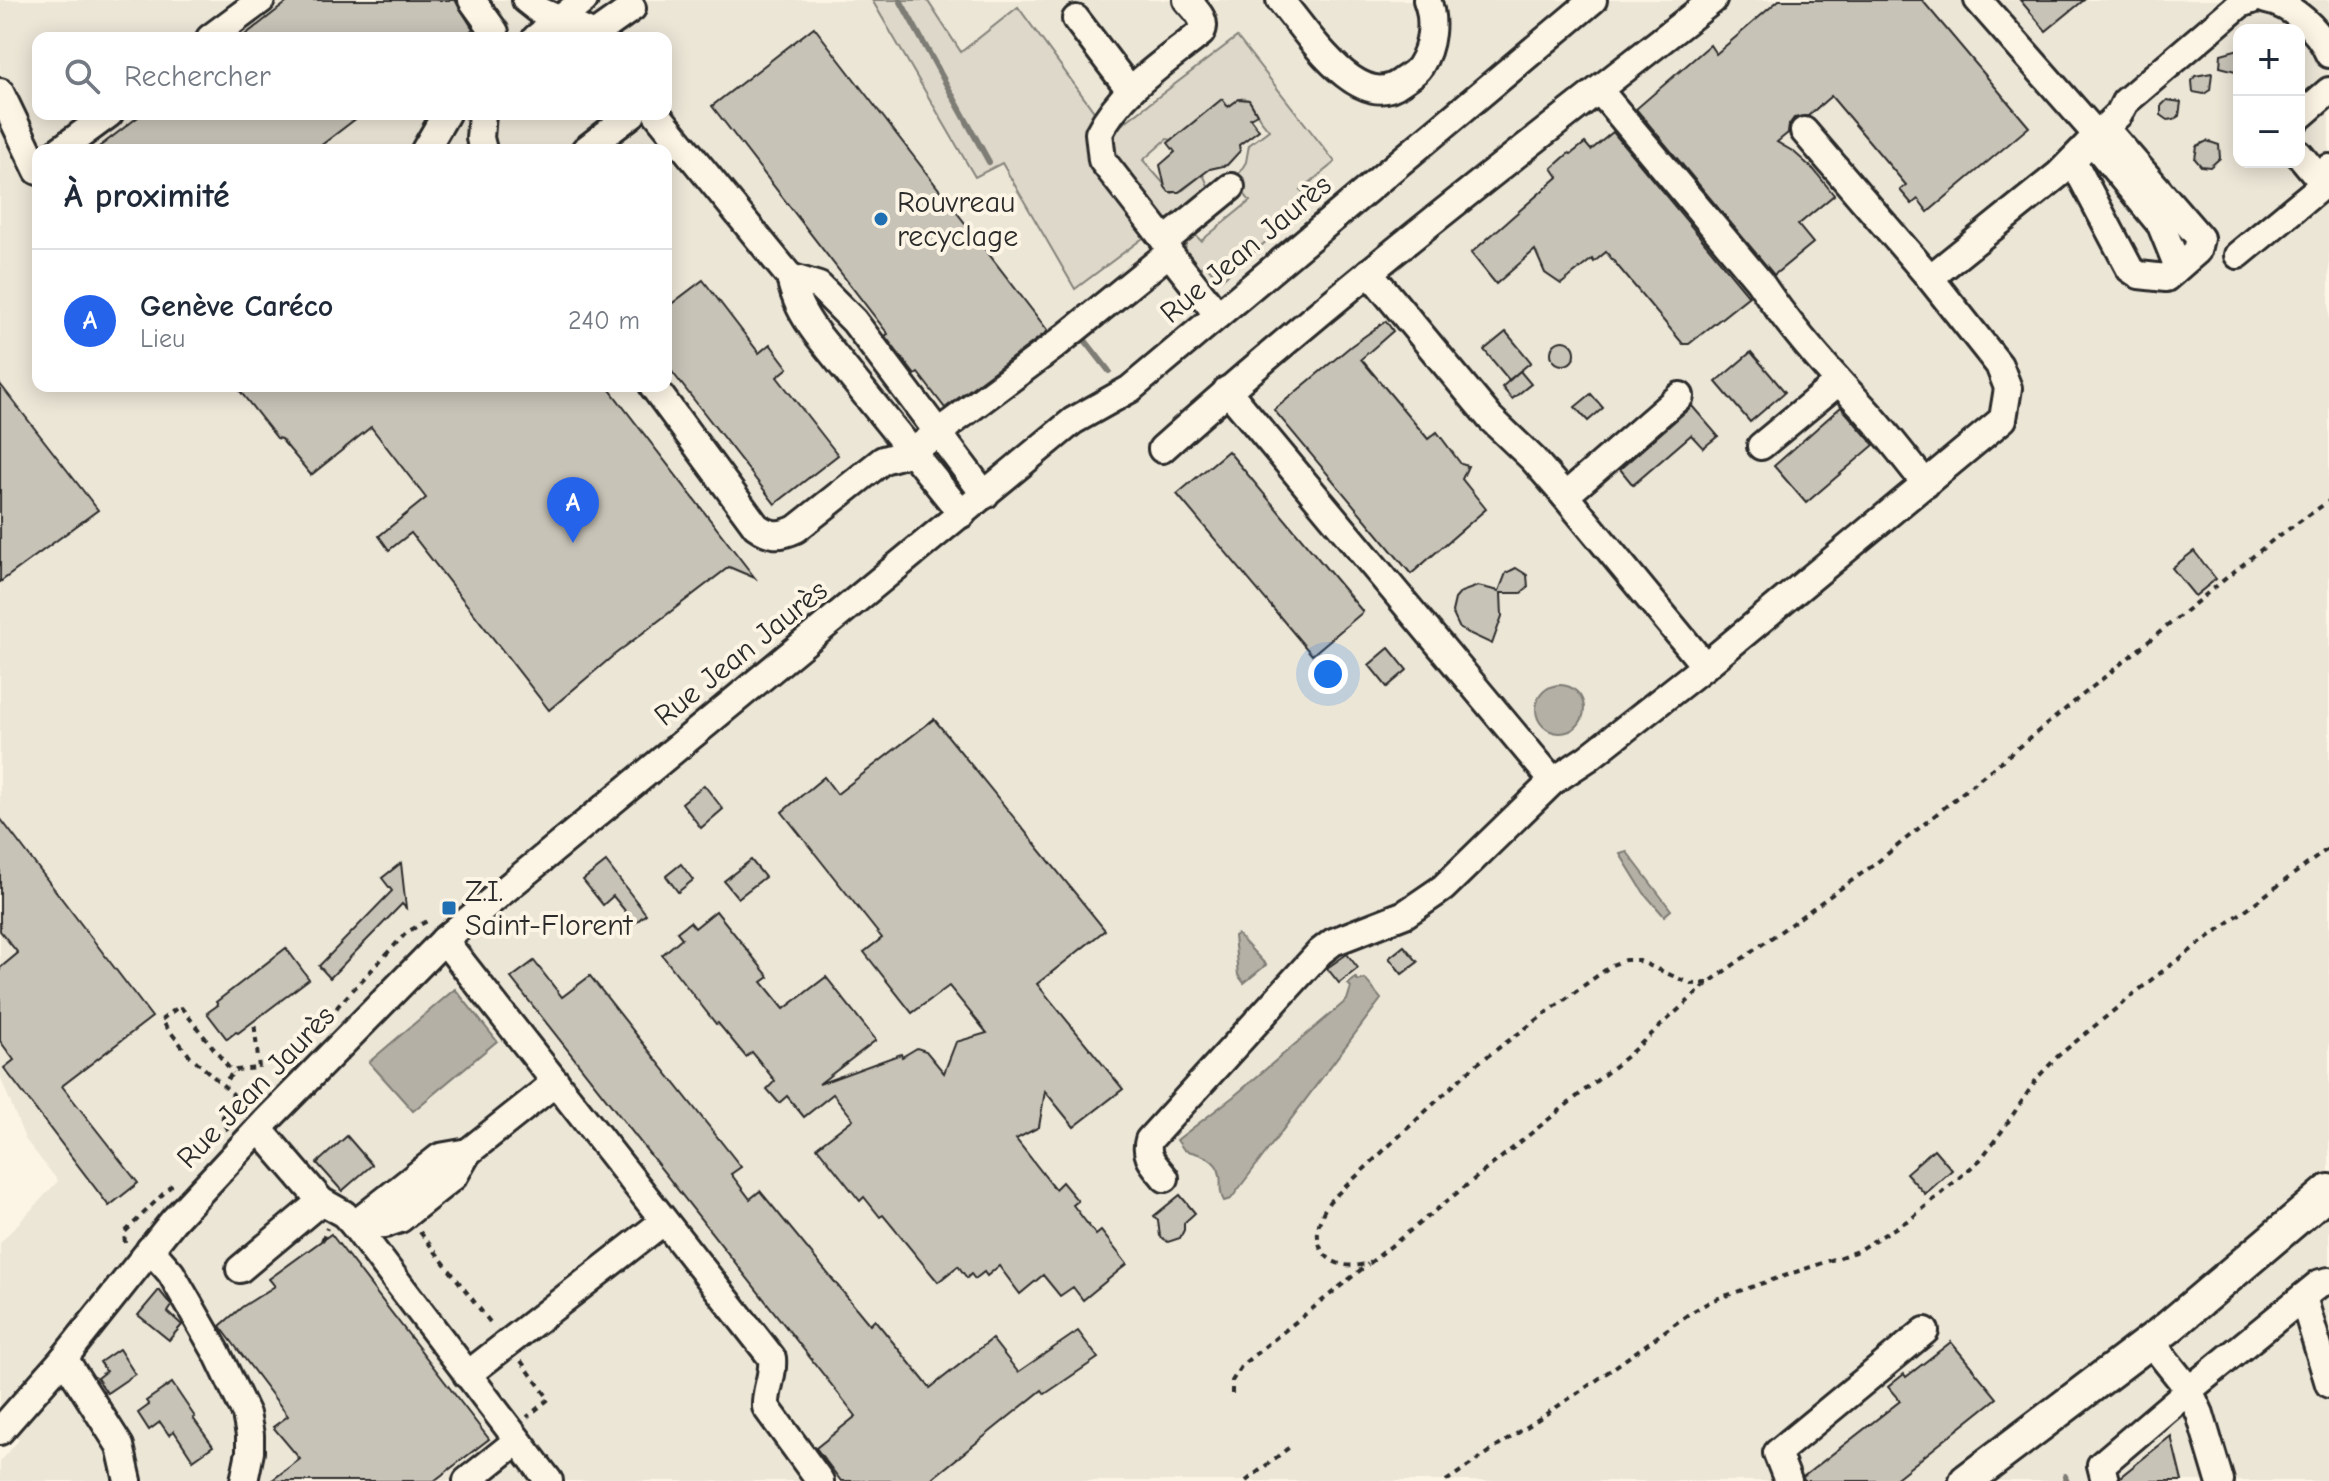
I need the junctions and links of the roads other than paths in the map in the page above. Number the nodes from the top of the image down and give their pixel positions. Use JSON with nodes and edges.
{"nodes":[{"id":1,"x":261,"y":0,"type":"edge"},
{"id":2,"x":472,"y":0,"type":"edge"},
{"id":3,"x":526,"y":0,"type":"edge"},
{"id":4,"x":1187,"y":0,"type":"edge"},
{"id":5,"x":1280,"y":0,"type":"edge"},
{"id":6,"x":1427,"y":0,"type":"edge"},
{"id":7,"x":1593,"y":0,"type":"edge"},
{"id":8,"x":1713,"y":0,"type":"edge"},
{"id":9,"x":1978,"y":0,"type":"edge"},
{"id":10,"x":2252,"y":0,"type":"edge"},
{"id":11,"x":2266,"y":0,"type":"edge"},
{"id":12,"x":634,"y":4,"type":"edge"},
{"id":13,"x":569,"y":7,"type":"edge"},
{"id":14,"x":1076,"y":19,"type":"dead end"},
{"id":15,"x":218,"y":32,"type":"edge"},
{"id":16,"x":495,"y":32,"type":"edge"},
{"id":17,"x":542,"y":32,"type":"edge"},
{"id":18,"x":591,"y":32,"type":"edge"},
{"id":19,"x":600,"y":32,"type":"edge"},
{"id":20,"x":625,"y":32,"type":"edge"},
{"id":21,"x":2329,"y":54,"type":"edge"},
{"id":22,"x":1130,"y":90,"type":"junction"},
{"id":23,"x":1599,"y":90,"type":"junction"},
{"id":24,"x":2329,"y":91,"type":"edge"},
{"id":25,"x":0,"y":92,"type":"edge"},
{"id":26,"x":2305,"y":112,"type":"edge"},
{"id":27,"x":101,"y":120,"type":"edge"},
{"id":28,"x":442,"y":120,"type":"edge"},
{"id":29,"x":482,"y":120,"type":"edge"},
{"id":30,"x":624,"y":120,"type":"edge"},
{"id":31,"x":662,"y":120,"type":"edge"},
{"id":32,"x":1804,"y":131,"type":"dead end"},
{"id":33,"x":2098,"y":134,"type":"junction"},
{"id":34,"x":68,"y":144,"type":"edge"},
{"id":35,"x":428,"y":144,"type":"edge"},
{"id":36,"x":482,"y":144,"type":"edge"},
{"id":37,"x":593,"y":144,"type":"edge"},
{"id":38,"x":32,"y":159,"type":"edge"},
{"id":39,"x":2305,"y":159,"type":"edge"},
{"id":40,"x":2073,"y":161,"type":"junction"},
{"id":41,"x":2327,"y":176,"type":"edge"},
{"id":42,"x":1231,"y":187,"type":"dead end"},
{"id":43,"x":1167,"y":247,"type":"junction"},
{"id":44,"x":2238,"y":255,"type":"dead end"},
{"id":45,"x":1369,"y":272,"type":"junction"},
{"id":46,"x":790,"y":277,"type":"junction"},
{"id":47,"x":1930,"y":278,"type":"junction"},
{"id":48,"x":1218,"y":315,"type":"junction"},
{"id":49,"x":1837,"y":383,"type":"junction"},
{"id":50,"x":1227,"y":390,"type":"junction"},
{"id":51,"x":657,"y":392,"type":"edge"},
{"id":52,"x":1680,"y":396,"type":"dead end"},
{"id":53,"x":938,"y":432,"type":"junction"},
{"id":54,"x":1761,"y":446,"type":"dead end"},
{"id":55,"x":1162,"y":449,"type":"dead end"},
{"id":56,"x":912,"y":452,"type":"junction"},
{"id":57,"x":1926,"y":484,"type":"junction"},
{"id":58,"x":985,"y":495,"type":"junction"},
{"id":59,"x":1565,"y":496,"type":"junction"},
{"id":60,"x":962,"y":514,"type":"junction"},
{"id":61,"x":1705,"y":666,"type":"junction"},
{"id":62,"x":1553,"y":781,"type":"junction"},
{"id":63,"x":444,"y":940,"type":"junction"},
{"id":64,"x":556,"y":1082,"type":"junction"},
{"id":65,"x":259,"y":1129,"type":"junction"},
{"id":66,"x":468,"y":1152,"type":"junction"},
{"id":67,"x":1165,"y":1178,"type":"dead end"},
{"id":68,"x":2329,"y":1191,"type":"edge"},
{"id":69,"x":321,"y":1201,"type":"junction"},
{"id":70,"x":664,"y":1221,"type":"junction"},
{"id":71,"x":354,"y":1225,"type":"junction"},
{"id":72,"x":150,"y":1249,"type":"junction"},
{"id":73,"x":240,"y":1269,"type":"dead end"},
{"id":74,"x":2329,"y":1281,"type":"edge"},
{"id":75,"x":2303,"y":1297,"type":"junction"},
{"id":76,"x":1925,"y":1331,"type":"dead end"},
{"id":77,"x":2150,"y":1341,"type":"junction"},
{"id":78,"x":64,"y":1358,"type":"junction"},
{"id":79,"x":467,"y":1375,"type":"junction"},
{"id":80,"x":2329,"y":1384,"type":"edge"},
{"id":81,"x":2189,"y":1390,"type":"junction"},
{"id":82,"x":0,"y":1431,"type":"edge"},
{"id":83,"x":513,"y":1436,"type":"junction"},
{"id":84,"x":128,"y":1481,"type":"edge"},
{"id":85,"x":244,"y":1481,"type":"edge"},
{"id":86,"x":467,"y":1481,"type":"edge"},
{"id":87,"x":549,"y":1481,"type":"edge"},
{"id":88,"x":820,"y":1481,"type":"edge"},
{"id":89,"x":1788,"y":1481,"type":"edge"},
{"id":90,"x":1966,"y":1481,"type":"edge"},
{"id":91,"x":2105,"y":1481,"type":"edge"},
{"id":92,"x":2220,"y":1481,"type":"edge"}],
"edges":[{"from":1,"to":15,"type":"street"},
{"from":2,"to":16,"type":"street"},
{"from":3,"to":13,"type":"street"},
{"from":4,"to":22,"type":"street"},
{"from":5,"to":6,"type":"street"},
{"from":7,"to":48,"type":"street","name":"Rue Jean Jaurès"},
{"from":8,"to":23,"type":"street"},
{"from":9,"to":33,"type":"street"},
{"from":10,"to":33,"type":"street"},
{"from":11,"to":21,"type":"street"},
{"from":12,"to":19,"type":"street"},
{"from":12,"to":20,"type":"street"},
{"from":13,"to":17,"type":"street"},
{"from":13,"to":18,"type":"street"},
{"from":14,"to":22,"type":"street"},
{"from":22,"to":43,"type":"street"},
{"from":23,"to":45,"type":"street"},
{"from":23,"to":49,"type":"street"},
{"from":24,"to":26,"type":"street"},
{"from":25,"to":38,"type":"street"},
{"from":27,"to":34,"type":"street"},
{"from":28,"to":35,"type":"street"},
{"from":29,"to":36,"type":"street"},
{"from":30,"to":37,"type":"street"},
{"from":31,"to":46,"type":"street"},
{"from":32,"to":47,"type":"street"},
{"from":33,"to":40,"type":"street"},
{"from":33,"to":40,"type":"street"},
{"from":39,"to":41,"type":"street"},
{"from":40,"to":47,"type":"street"},
{"from":41,"to":44,"type":"street"},
{"from":42,"to":43,"type":"street"},
{"from":43,"to":48,"type":"street"},
{"from":43,"to":53,"type":"street"},
{"from":45,"to":50,"type":"street"},
{"from":45,"to":59,"type":"street"},
{"from":46,"to":53,"type":"street"},
{"from":46,"to":56,"type":"street"},
{"from":47,"to":57,"type":"street"},
{"from":48,"to":58,"type":"street","name":"Rue Jean Jaurès"},
{"from":49,"to":54,"type":"street"},
{"from":49,"to":57,"type":"street"},
{"from":50,"to":55,"type":"street"},
{"from":50,"to":62,"type":"street"},
{"from":51,"to":56,"type":"street"},
{"from":52,"to":59,"type":"street"},
{"from":53,"to":56,"type":"street"},
{"from":53,"to":58,"type":"street"},
{"from":56,"to":60,"type":"street"},
{"from":57,"to":61,"type":"street"},
{"from":58,"to":60,"type":"street","name":"Rue Jean Jaurès"},
{"from":59,"to":61,"type":"street"},
{"from":60,"to":63,"type":"street","name":"Rue Jean Jaurès"},
{"from":61,"to":62,"type":"street"},
{"from":62,"to":67,"type":"street"},
{"from":63,"to":64,"type":"street"},
{"from":63,"to":65,"type":"street","name":"Rue Jean Jaurès"},
{"from":64,"to":66,"type":"street"},
{"from":64,"to":70,"type":"street"},
{"from":65,"to":69,"type":"street"},
{"from":65,"to":72,"type":"street","name":"Rue Jean Jaurès"},
{"from":66,"to":71,"type":"street"},
{"from":66,"to":71,"type":"street"},
{"from":68,"to":77,"type":"main road"},
{"from":69,"to":71,"type":"street"},
{"from":69,"to":73,"type":"street"},
{"from":70,"to":79,"type":"street"},
{"from":70,"to":88,"type":"street"},
{"from":71,"to":79,"type":"street"},
{"from":72,"to":78,"type":"street","name":"Rue Jean Jaurès"},
{"from":72,"to":85,"type":"street"},
{"from":74,"to":75,"type":"street"},
{"from":75,"to":80,"type":"street"},
{"from":75,"to":81,"type":"street"},
{"from":76,"to":89,"type":"street"},
{"from":77,"to":81,"type":"street"},
{"from":77,"to":90,"type":"main road"},
{"from":78,"to":82,"type":"street","name":"Rue Jean Jaurès"},
{"from":78,"to":84,"type":"street"},
{"from":79,"to":83,"type":"street"},
{"from":81,"to":91,"type":"street"},
{"from":81,"to":92,"type":"street"},
{"from":83,"to":86,"type":"street"},
{"from":83,"to":87,"type":"street"}]}
